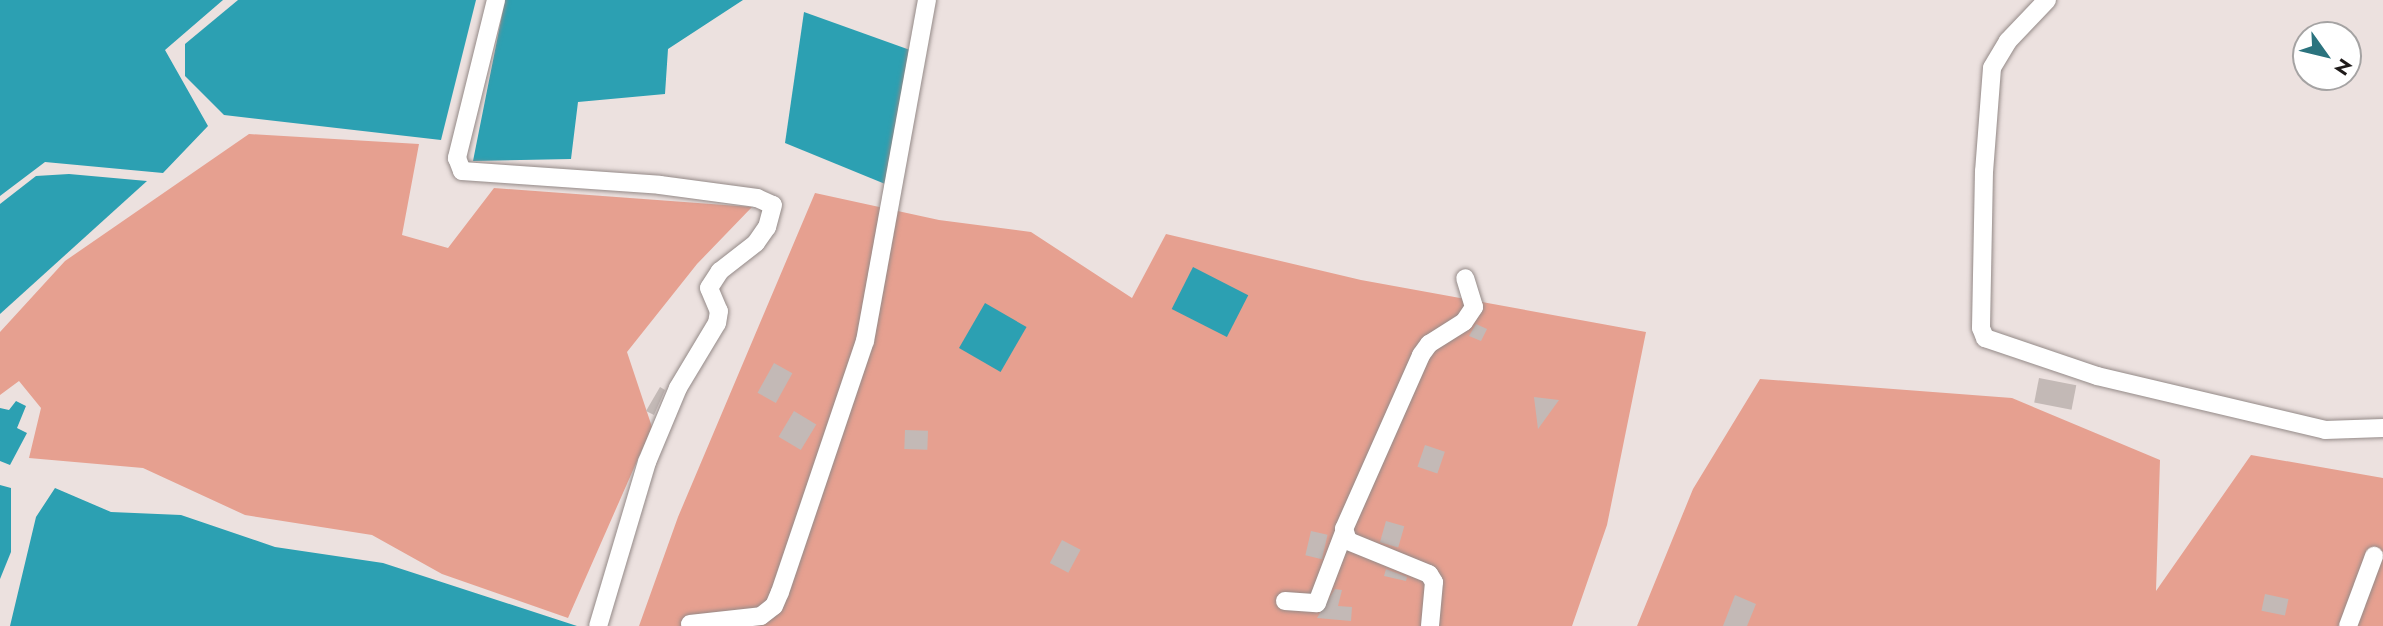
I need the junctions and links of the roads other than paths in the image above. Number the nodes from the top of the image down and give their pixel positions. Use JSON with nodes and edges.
{"nodes":[{"id":1,"x":496,"y":0,"type":"edge"},
{"id":2,"x":928,"y":0,"type":"edge"},
{"id":3,"x":2047,"y":0,"type":"edge"},
{"id":4,"x":1465,"y":278,"type":"dead end"},
{"id":5,"x":2383,"y":428,"type":"edge"},
{"id":6,"x":1343,"y":535,"type":"junction"},
{"id":7,"x":2374,"y":556,"type":"dead end"},
{"id":8,"x":1285,"y":601,"type":"dead end"},
{"id":9,"x":690,"y":624,"type":"dead end"},
{"id":10,"x":598,"y":626,"type":"edge"},
{"id":11,"x":1430,"y":626,"type":"edge"},
{"id":12,"x":2348,"y":626,"type":"edge"}],
"edges":[{"from":1,"to":10,"type":"street"},
{"from":2,"to":9,"type":"street"},
{"from":3,"to":5,"type":"street"},
{"from":4,"to":6,"type":"street"},
{"from":6,"to":8,"type":"street"},
{"from":6,"to":11,"type":"street"},
{"from":7,"to":12,"type":"street"}]}
